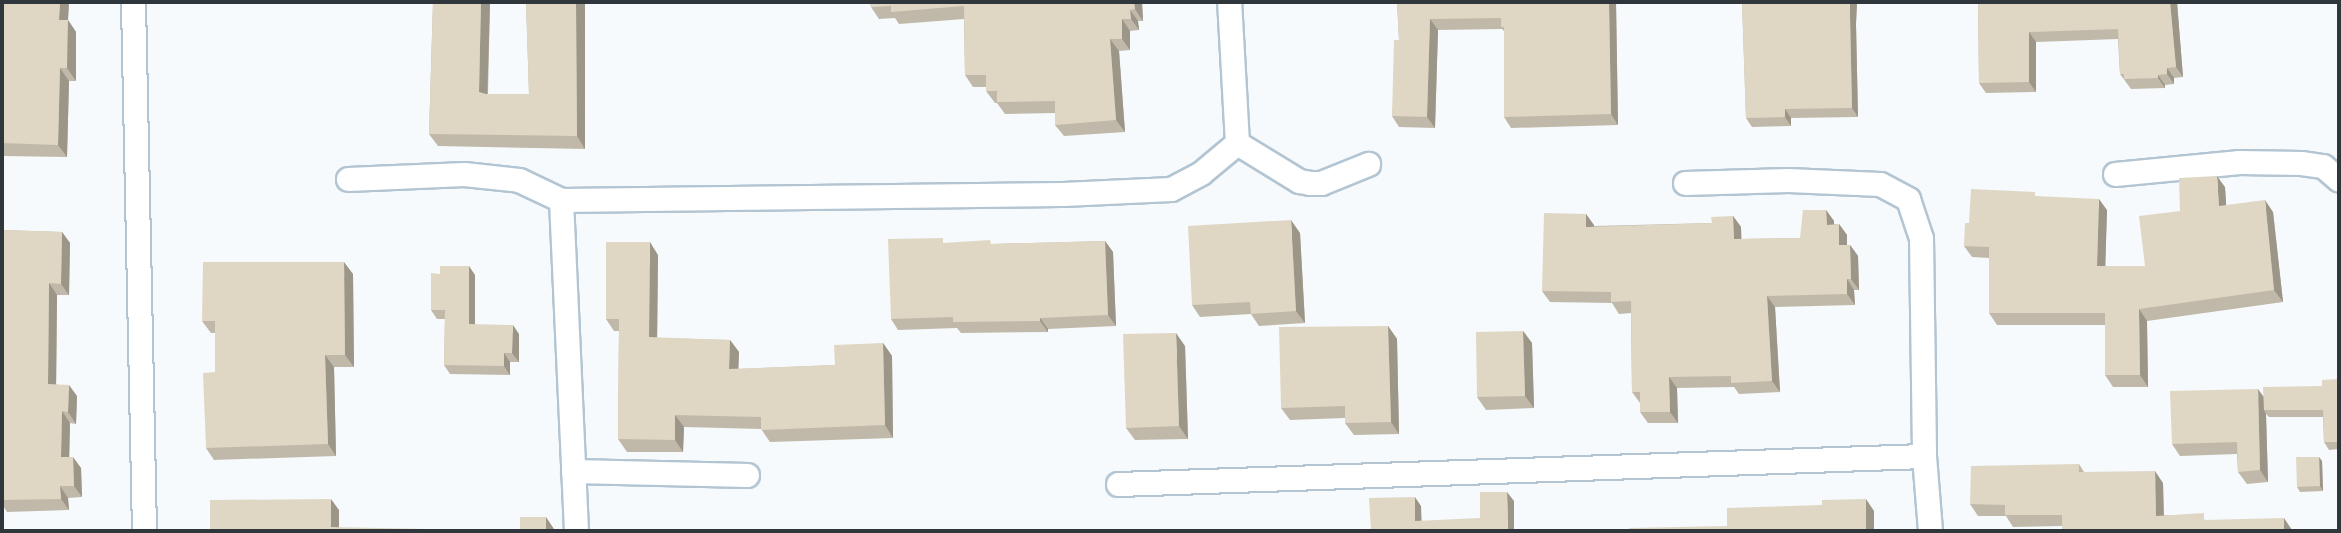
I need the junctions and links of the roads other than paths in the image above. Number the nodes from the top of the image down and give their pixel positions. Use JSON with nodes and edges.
{"nodes":[{"id":1,"x":133,"y":2,"type":"edge"},
{"id":2,"x":1229,"y":2,"type":"edge"},
{"id":3,"x":1237,"y":143,"type":"junction"},
{"id":4,"x":1368,"y":164,"type":"dead end"},
{"id":5,"x":2115,"y":174,"type":"dead end"},
{"id":6,"x":348,"y":179,"type":"dead end"},
{"id":7,"x":2339,"y":180,"type":"edge"},
{"id":8,"x":1685,"y":183,"type":"dead end"},
{"id":9,"x":561,"y":200,"type":"junction"},
{"id":10,"x":1924,"y":456,"type":"junction"},
{"id":11,"x":573,"y":471,"type":"junction"},
{"id":12,"x":747,"y":475,"type":"dead end"},
{"id":13,"x":1118,"y":484,"type":"dead end"},
{"id":14,"x":144,"y":531,"type":"edge"},
{"id":15,"x":576,"y":531,"type":"edge"},
{"id":16,"x":1930,"y":531,"type":"edge"}],
"edges":[{"from":1,"to":14,"type":"street"},
{"from":2,"to":3,"type":"street"},
{"from":3,"to":4,"type":"street"},
{"from":3,"to":9,"type":"street"},
{"from":5,"to":7,"type":"street"},
{"from":6,"to":9,"type":"street"},
{"from":8,"to":10,"type":"street"},
{"from":9,"to":11,"type":"street"},
{"from":10,"to":13,"type":"street"},
{"from":10,"to":16,"type":"street"},
{"from":11,"to":12,"type":"street"},
{"from":11,"to":15,"type":"street"}]}
